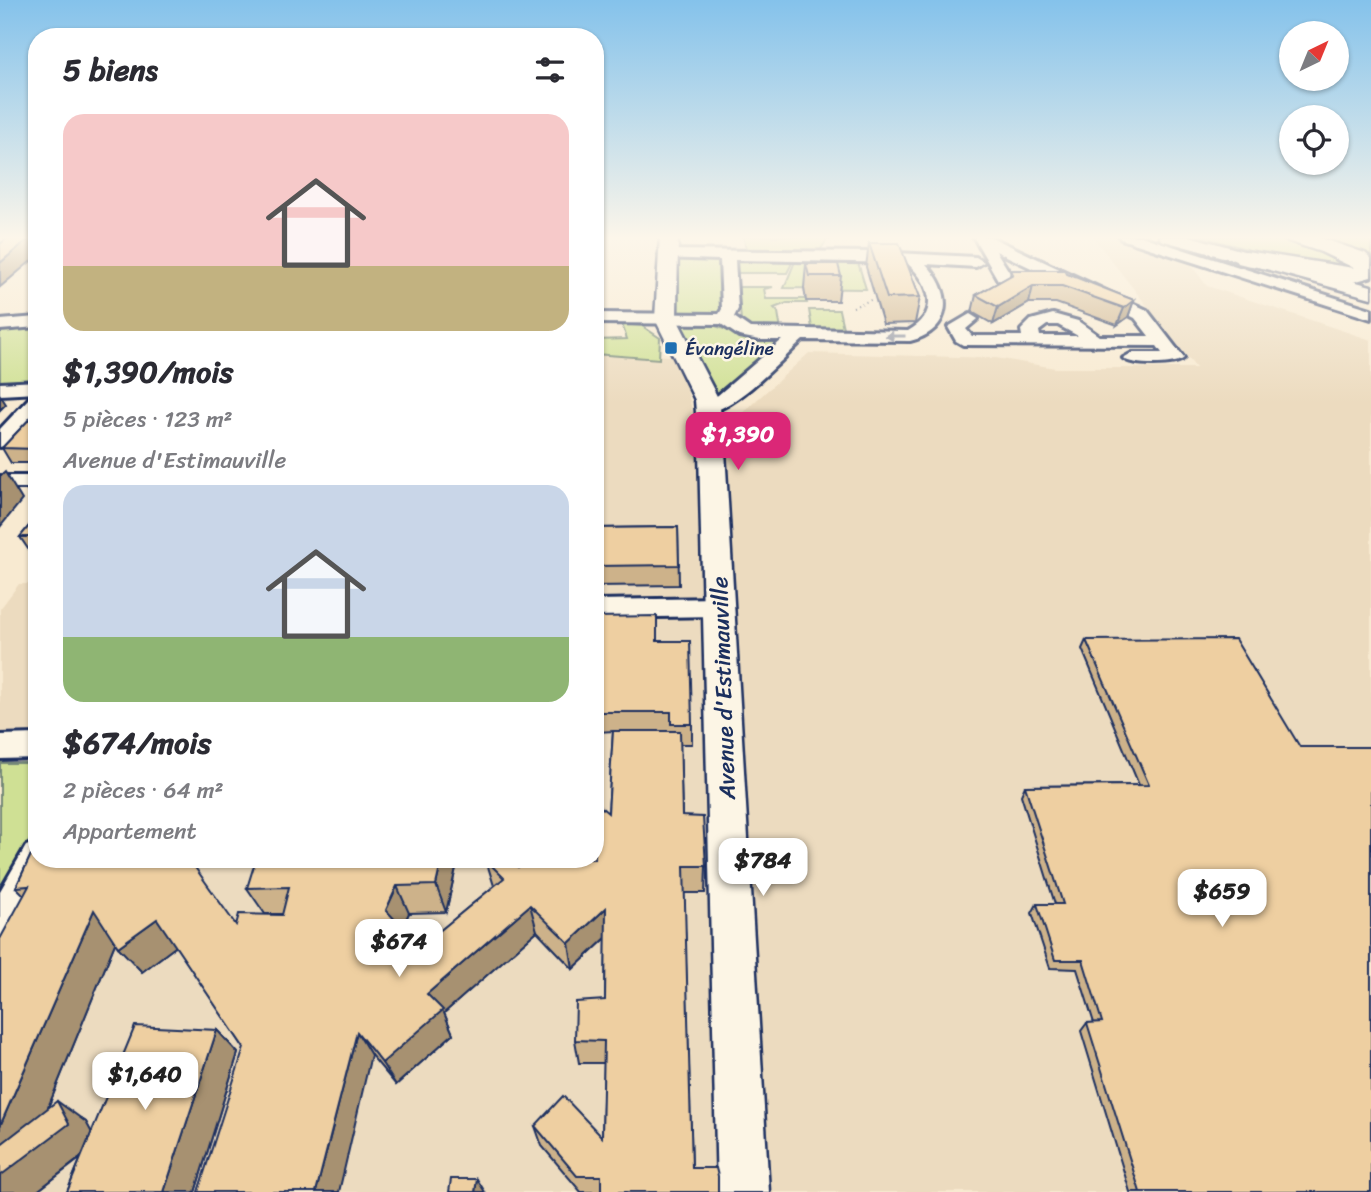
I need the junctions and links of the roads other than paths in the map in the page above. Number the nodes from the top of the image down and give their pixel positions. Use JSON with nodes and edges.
{"nodes":[{"id":1,"x":667,"y":292,"type":"edge"},
{"id":2,"x":729,"y":292,"type":"edge"},
{"id":3,"x":937,"y":292,"type":"edge"},
{"id":4,"x":1095,"y":292,"type":"edge"},
{"id":5,"x":1301,"y":292,"type":"edge"},
{"id":6,"x":1371,"y":314,"type":"edge"},
{"id":7,"x":604,"y":318,"type":"edge"},
{"id":8,"x":666,"y":319,"type":"junction"},
{"id":9,"x":970,"y":319,"type":"dead end"},
{"id":10,"x":725,"y":320,"type":"junction"},
{"id":11,"x":28,"y":323,"type":"edge"},
{"id":12,"x":0,"y":325,"type":"edge"},
{"id":13,"x":798,"y":336,"type":"junction"},
{"id":14,"x":1094,"y":346,"type":"junction"},
{"id":15,"x":988,"y":357,"type":"dead end"},
{"id":16,"x":28,"y":388,"type":"edge"},
{"id":17,"x":0,"y":390,"type":"edge"},
{"id":18,"x":708,"y":408,"type":"junction"},
{"id":19,"x":28,"y":411,"type":"edge"},
{"id":20,"x":0,"y":441,"type":"edge"},
{"id":21,"x":0,"y":482,"type":"edge"},
{"id":22,"x":28,"y":482,"type":"edge"},
{"id":23,"x":719,"y":607,"type":"junction"},
{"id":24,"x":604,"y":610,"type":"edge"},
{"id":25,"x":28,"y":746,"type":"edge"},
{"id":26,"x":0,"y":747,"type":"edge"},
{"id":27,"x":30,"y":868,"type":"edge"},
{"id":28,"x":0,"y":923,"type":"edge"},
{"id":29,"x":743,"y":1192,"type":"edge"}],
"edges":[{"from":1,"to":8,"type":"main road","name":"Avenue d'Estimauville"},
{"from":2,"to":10,"type":"street"},
{"from":3,"to":13,"type":"street","one_way":true},
{"from":4,"to":14,"type":"street"},
{"from":5,"to":6,"type":"street"},
{"from":7,"to":8,"type":"street"},
{"from":8,"to":10,"type":"street"},
{"from":8,"to":18,"type":"main road","name":"Avenue d'Estimauville"},
{"from":9,"to":14,"type":"street"},
{"from":10,"to":13,"type":"street"},
{"from":11,"to":12,"type":"street"},
{"from":13,"to":18,"type":"street"},
{"from":14,"to":15,"type":"street"},
{"from":16,"to":17,"type":"street"},
{"from":18,"to":23,"type":"main road","name":"Avenue d'Estimauville"},
{"from":19,"to":20,"type":"street"},
{"from":21,"to":22,"type":"street"},
{"from":23,"to":24,"type":"street"},
{"from":23,"to":29,"type":"main road","name":"Avenue d'Estimauville"},
{"from":25,"to":26,"type":"street"},
{"from":27,"to":28,"type":"street"}]}
